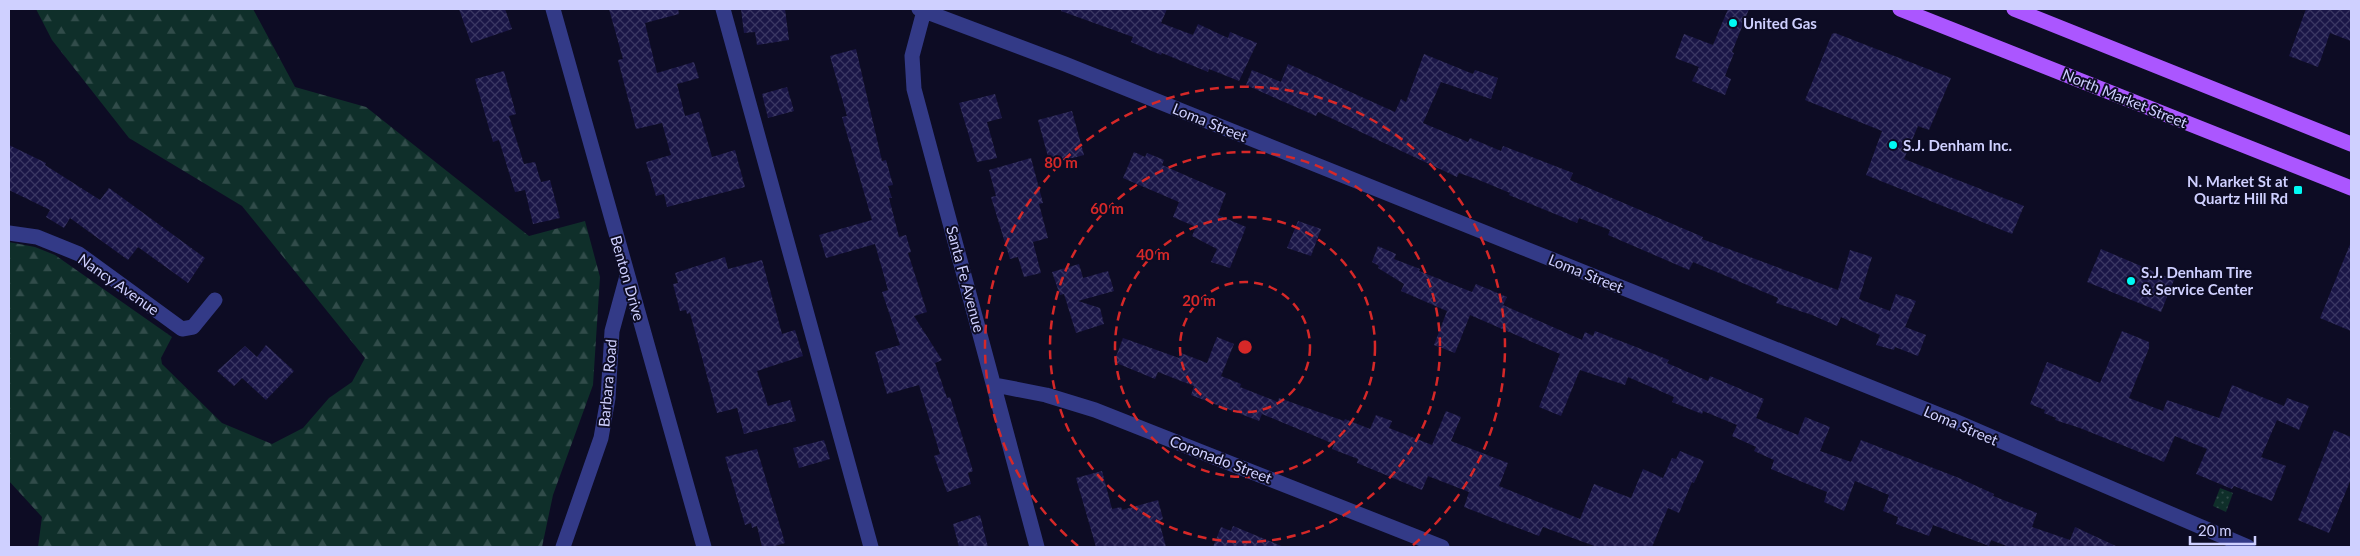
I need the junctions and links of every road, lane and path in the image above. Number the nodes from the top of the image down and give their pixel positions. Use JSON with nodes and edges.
{"nodes":[{"id":1,"x":554,"y":9,"type":"edge"},
{"id":2,"x":723,"y":9,"type":"edge"},
{"id":3,"x":1900,"y":9,"type":"edge"},
{"id":4,"x":2014,"y":9,"type":"edge"},
{"id":5,"x":921,"y":10,"type":"edge"},
{"id":6,"x":2351,"y":144,"type":"edge"},
{"id":7,"x":2351,"y":188,"type":"edge"},
{"id":8,"x":9,"y":233,"type":"edge"},
{"id":9,"x":627,"y":275,"type":"junction"},
{"id":10,"x":215,"y":300,"type":"dead end"},
{"id":11,"x":995,"y":385,"type":"junction"},
{"id":12,"x":563,"y":547,"type":"edge"},
{"id":13,"x":704,"y":547,"type":"edge"},
{"id":14,"x":871,"y":547,"type":"edge"},
{"id":15,"x":1038,"y":547,"type":"edge"},
{"id":16,"x":1442,"y":547,"type":"edge"},
{"id":17,"x":2248,"y":547,"type":"edge"}],
"edges":[{"from":1,"to":9,"type":"street","name":"Benton Drive"},
{"from":2,"to":14,"type":"street"},
{"from":3,"to":7,"type":"main road","name":"North Market Street"},
{"from":4,"to":6,"type":"main road"},
{"from":5,"to":11,"type":"street","name":"Santa Fe Avenue"},
{"from":5,"to":17,"type":"street","name":"Loma Street"},
{"from":8,"to":10,"type":"street","name":"Nancy Avenue"},
{"from":9,"to":12,"type":"street","name":"Barbara Road"},
{"from":9,"to":13,"type":"street","name":"Benton Drive"},
{"from":11,"to":15,"type":"street","name":"Santa Fe Avenue"},
{"from":11,"to":16,"type":"street","name":"Coronado Street"}]}
